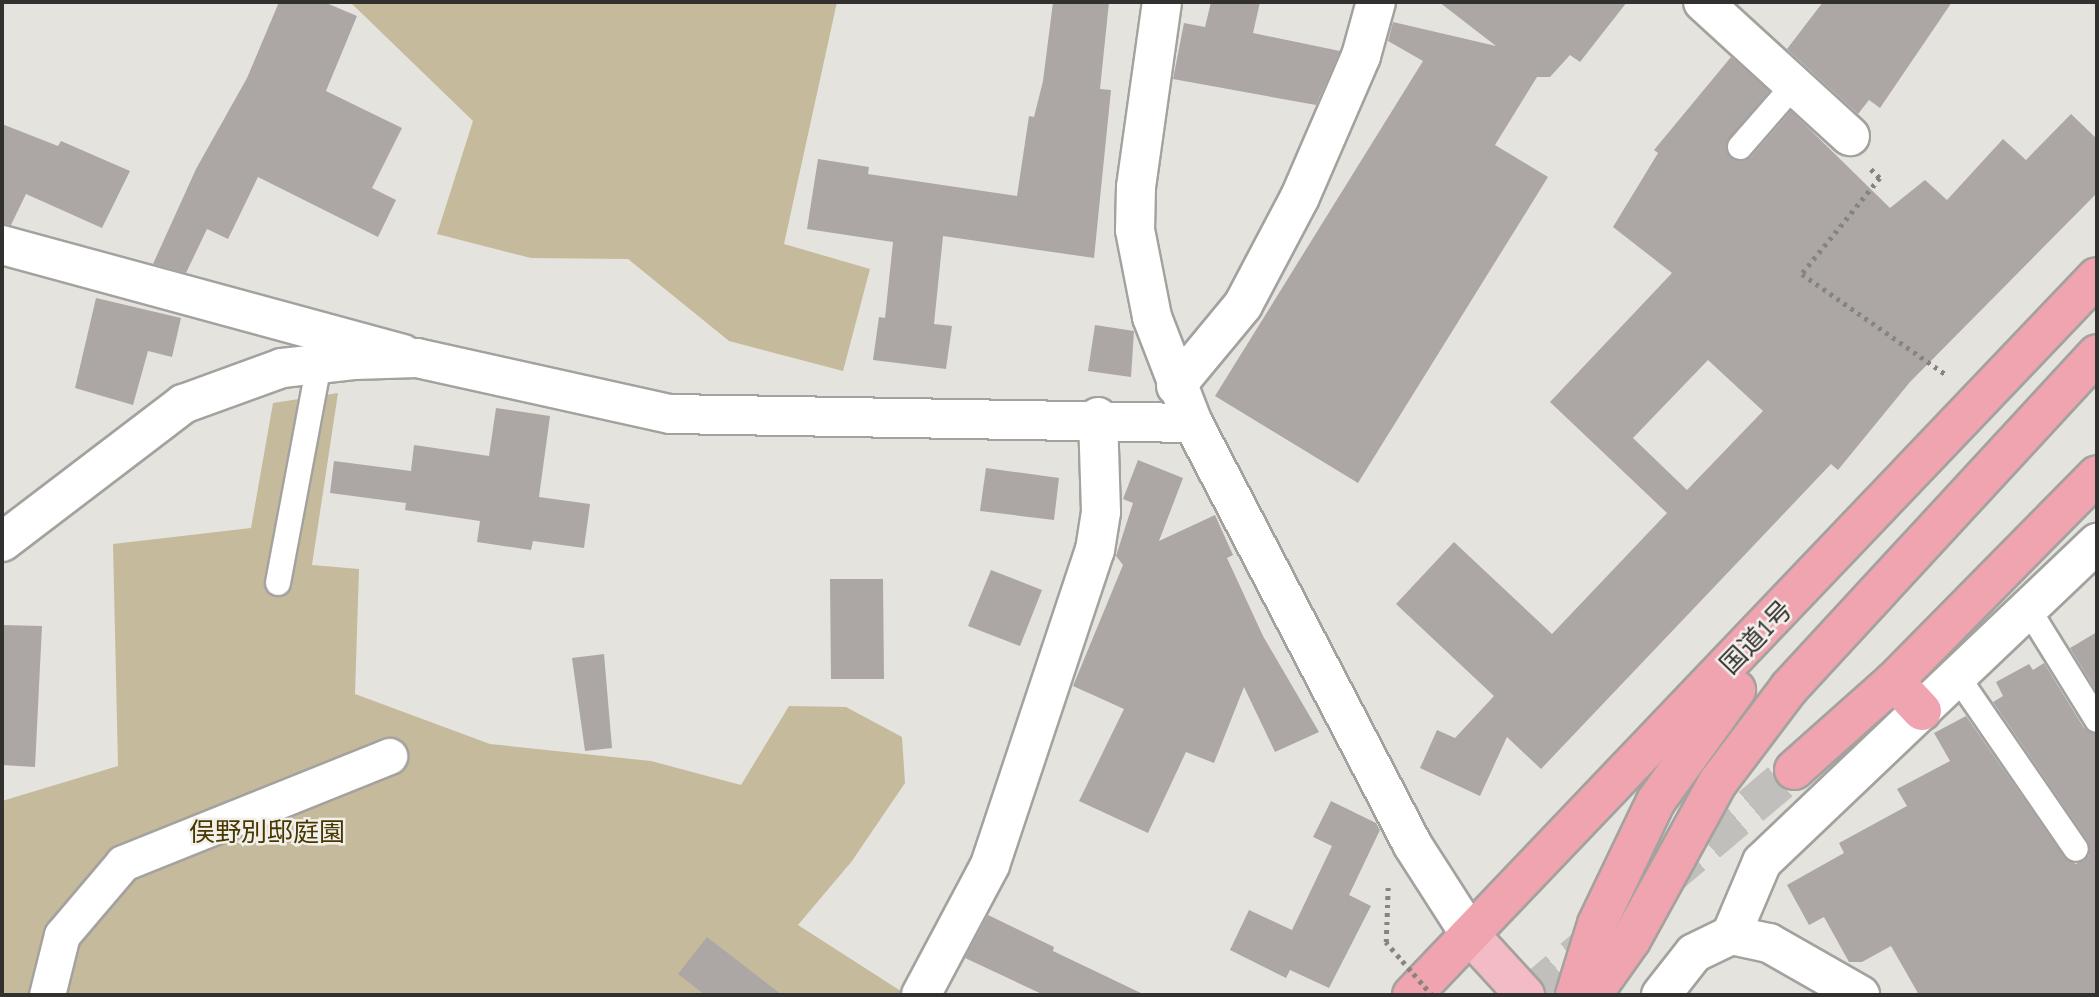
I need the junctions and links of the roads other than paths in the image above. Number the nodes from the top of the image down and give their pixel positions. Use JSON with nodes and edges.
{"nodes":[{"id":1,"x":1162,"y":2,"type":"edge"},
{"id":2,"x":1376,"y":2,"type":"edge"},
{"id":3,"x":1703,"y":2,"type":"edge"},
{"id":4,"x":1794,"y":85,"type":"junction"},
{"id":5,"x":1850,"y":136,"type":"road end"},
{"id":6,"x":1740,"y":147,"type":"dead end"},
{"id":7,"x":2,"y":245,"type":"edge"},
{"id":8,"x":2097,"y":277,"type":"edge"},
{"id":9,"x":2097,"y":354,"type":"edge"},
{"id":10,"x":417,"y":358,"type":"junction"},
{"id":11,"x":319,"y":364,"type":"junction"},
{"id":12,"x":1176,"y":386,"type":"junction"},
{"id":13,"x":1968,"y":392,"type":"junction"},
{"id":14,"x":1098,"y":417,"type":"junction"},
{"id":15,"x":1193,"y":423,"type":"junction"},
{"id":16,"x":2097,"y":475,"type":"edge"},
{"id":17,"x":2,"y":542,"type":"edge"},
{"id":18,"x":2097,"y":543,"type":"edge"},
{"id":19,"x":278,"y":583,"type":"dead end"},
{"id":20,"x":2030,"y":612,"type":"junction"},
{"id":21,"x":1959,"y":679,"type":"junction"},
{"id":22,"x":1894,"y":681,"type":"junction"},
{"id":23,"x":1922,"y":711,"type":"junction"},
{"id":24,"x":2097,"y":720,"type":"edge"},
{"id":25,"x":389,"y":756,"type":"dead end"},
{"id":26,"x":1794,"y":770,"type":"tunnel mouth"},
{"id":27,"x":2076,"y":849,"type":"dead end"},
{"id":28,"x":1731,"y":935,"type":"junction"},
{"id":29,"x":1471,"y":936,"type":"junction"},
{"id":30,"x":47,"y":995,"type":"edge"},
{"id":31,"x":921,"y":995,"type":"edge"},
{"id":32,"x":1412,"y":995,"type":"edge"},
{"id":33,"x":1525,"y":995,"type":"edge"},
{"id":34,"x":1575,"y":995,"type":"edge"},
{"id":35,"x":1592,"y":995,"type":"edge"},
{"id":36,"x":1661,"y":995,"type":"edge"},
{"id":37,"x":1860,"y":995,"type":"edge"}],
"edges":[{"from":1,"to":12,"type":"street"},
{"from":2,"to":12,"type":"street"},
{"from":3,"to":4,"type":"street"},
{"from":4,"to":5,"type":"street"},
{"from":4,"to":6,"type":"lane"},
{"from":7,"to":10,"type":"street"},
{"from":8,"to":13,"type":"highway","name":"国道1号"},
{"from":9,"to":35,"type":"highway"},
{"from":10,"to":11,"type":"street"},
{"from":10,"to":14,"type":"street"},
{"from":11,"to":17,"type":"street"},
{"from":11,"to":19,"type":"lane"},
{"from":12,"to":15,"type":"street"},
{"from":13,"to":29,"type":"highway","name":"国道1号"},
{"from":13,"to":34,"type":"highway"},
{"from":14,"to":15,"type":"street"},
{"from":14,"to":31,"type":"street"},
{"from":15,"to":29,"type":"street"},
{"from":16,"to":22,"type":"highway"},
{"from":18,"to":20,"type":"street"},
{"from":20,"to":21,"type":"street"},
{"from":20,"to":24,"type":"lane"},
{"from":21,"to":23,"type":"street"},
{"from":21,"to":27,"type":"lane"},
{"from":22,"to":23,"type":"highway"},
{"from":22,"to":26,"type":"highway"},
{"from":23,"to":28,"type":"street"},
{"from":25,"to":30,"type":"street"},
{"from":28,"to":36,"type":"street"},
{"from":28,"to":37,"type":"street"},
{"from":29,"to":32,"type":"highway","name":"国道1号"},
{"from":29,"to":33,"type":"main road"}]}
